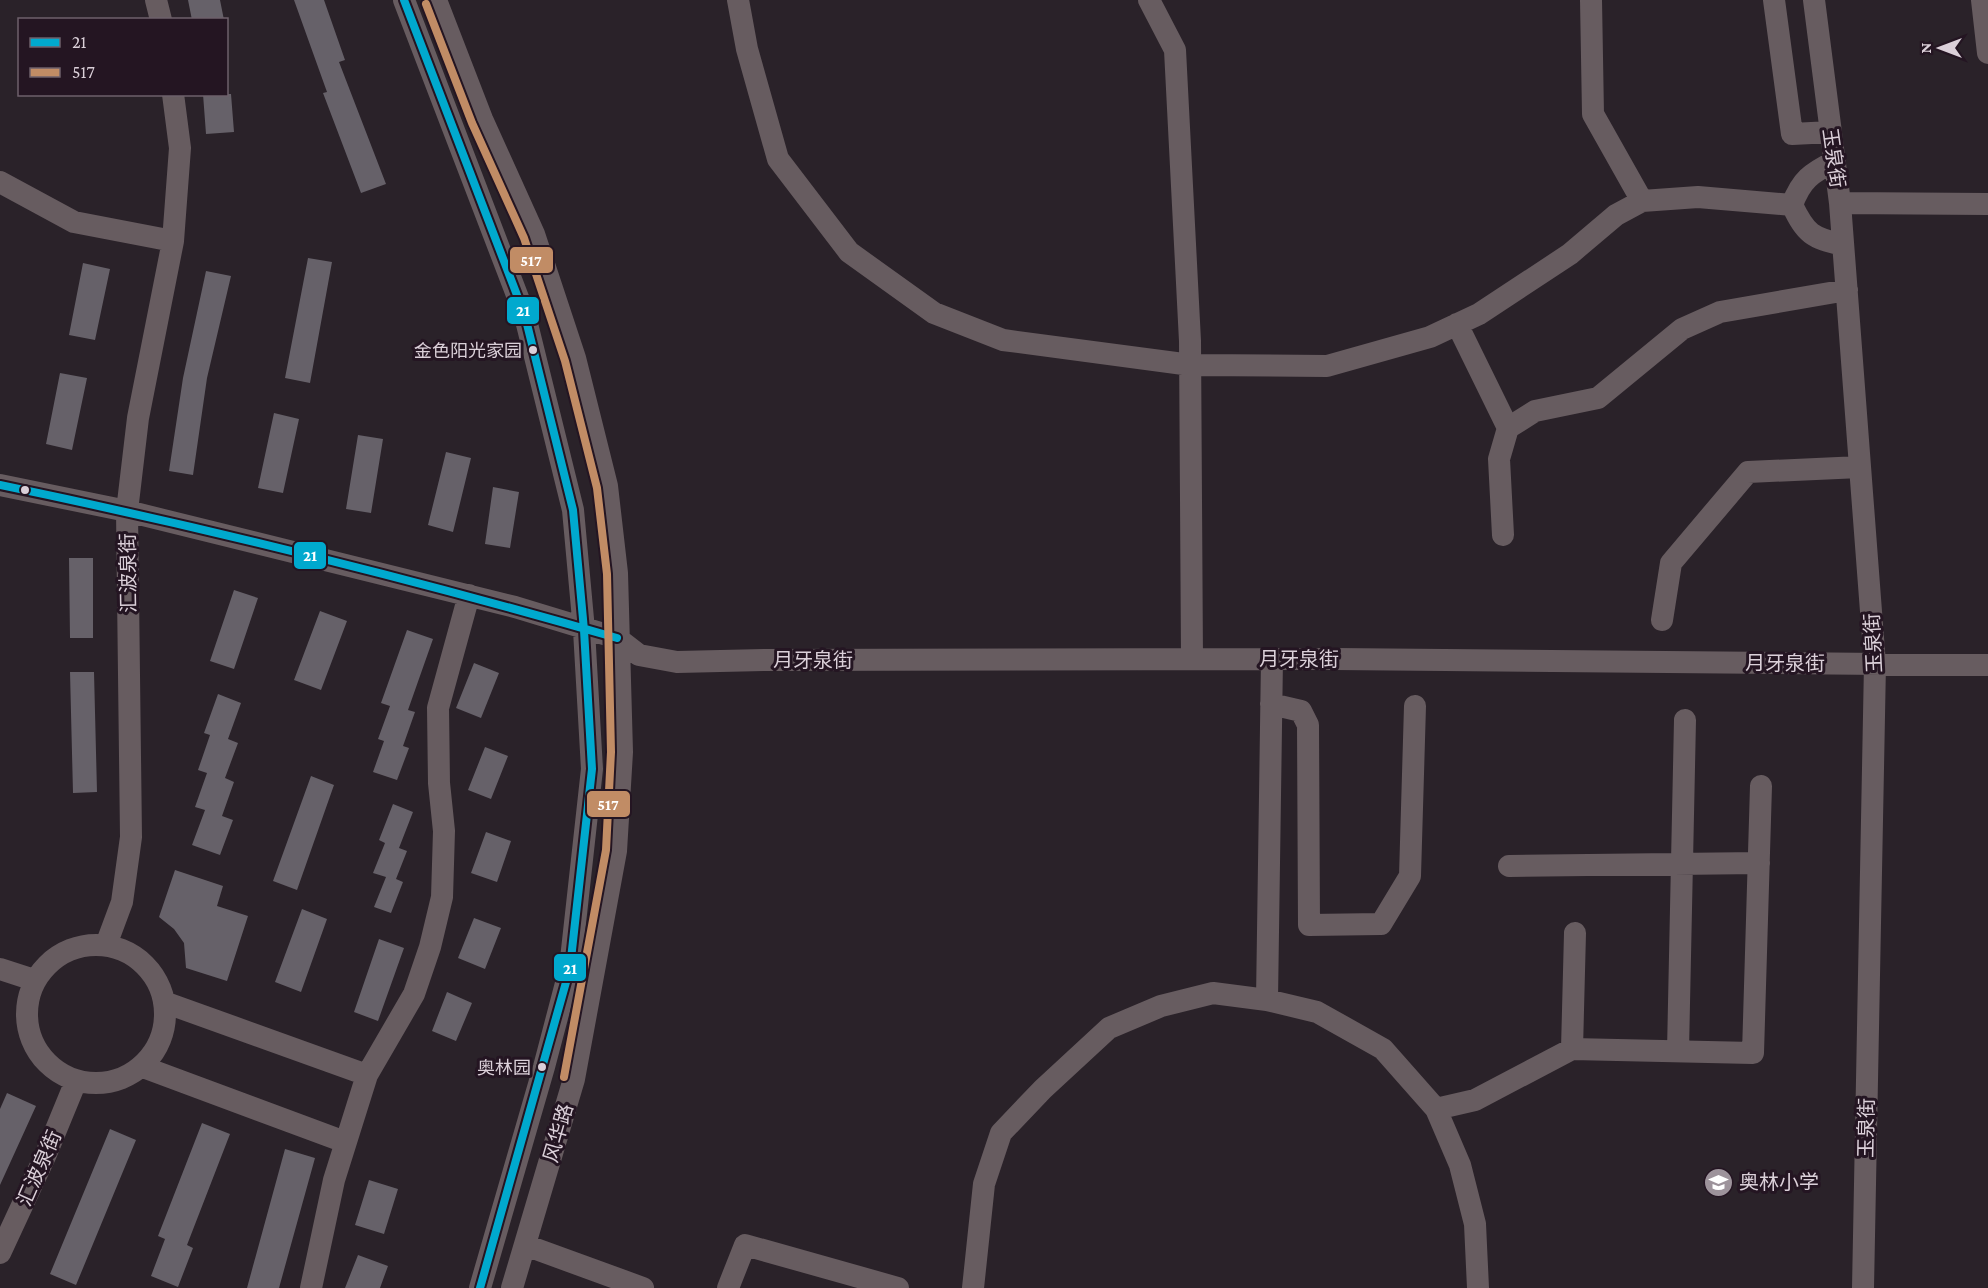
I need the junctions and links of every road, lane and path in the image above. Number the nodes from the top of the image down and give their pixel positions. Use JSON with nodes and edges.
{"nodes":[{"id":1,"x":156,"y":0,"type":"edge"},
{"id":2,"x":404,"y":0,"type":"edge"},
{"id":3,"x":436,"y":0,"type":"edge"},
{"id":4,"x":738,"y":0,"type":"edge"},
{"id":5,"x":1149,"y":0,"type":"edge"},
{"id":6,"x":1591,"y":0,"type":"edge"},
{"id":7,"x":1774,"y":0,"type":"edge"},
{"id":8,"x":1814,"y":0,"type":"edge"},
{"id":9,"x":1982,"y":0,"type":"edge"},
{"id":10,"x":160,"y":18,"type":"edge"},
{"id":11,"x":1988,"y":53,"type":"edge"},
{"id":12,"x":173,"y":96,"type":"edge"},
{"id":13,"x":1831,"y":132,"type":"junction"},
{"id":14,"x":1835,"y":161,"type":"junction"},
{"id":15,"x":0,"y":182,"type":"edge"},
{"id":16,"x":1642,"y":201,"type":"junction"},
{"id":17,"x":1840,"y":203,"type":"junction"},
{"id":18,"x":1988,"y":204,"type":"edge"},
{"id":19,"x":1792,"y":205,"type":"junction"},
{"id":20,"x":173,"y":241,"type":"junction"},
{"id":21,"x":1844,"y":245,"type":"junction"},
{"id":22,"x":1847,"y":290,"type":"junction"},
{"id":23,"x":1457,"y":324,"type":"junction"},
{"id":24,"x":1191,"y":365,"type":"junction"},
{"id":25,"x":1508,"y":428,"type":"junction"},
{"id":26,"x":1860,"y":467,"type":"junction"},
{"id":27,"x":0,"y":485,"type":"edge"},
{"id":28,"x":127,"y":511,"type":"junction"},
{"id":29,"x":1503,"y":535,"type":"dead end"},
{"id":30,"x":469,"y":595,"type":"junction"},
{"id":31,"x":1662,"y":620,"type":"dead end"},
{"id":32,"x":584,"y":630,"type":"junction"},
{"id":33,"x":617,"y":638,"type":"junction"},
{"id":34,"x":1192,"y":659,"type":"junction"},
{"id":35,"x":1272,"y":659,"type":"junction"},
{"id":36,"x":1875,"y":664,"type":"junction"},
{"id":37,"x":1988,"y":665,"type":"edge"},
{"id":38,"x":1271,"y":704,"type":"junction"},
{"id":39,"x":1415,"y":706,"type":"dead end"},
{"id":40,"x":1685,"y":720,"type":"dead end"},
{"id":41,"x":1761,"y":786,"type":"dead end"},
{"id":42,"x":583,"y":849,"type":"junction"},
{"id":43,"x":616,"y":851,"type":"junction"},
{"id":44,"x":1759,"y":863,"type":"junction"},
{"id":45,"x":1682,"y":864,"type":"junction"},
{"id":46,"x":1509,"y":866,"type":"dead end"},
{"id":47,"x":1575,"y":933,"type":"dead end"},
{"id":48,"x":106,"y":945,"type":"junction"},
{"id":49,"x":0,"y":969,"type":"edge"},
{"id":50,"x":34,"y":980,"type":"junction"},
{"id":51,"x":1268,"y":1000,"type":"junction"},
{"id":52,"x":164,"y":1002,"type":"junction"},
{"id":53,"x":1572,"y":1049,"type":"junction"},
{"id":54,"x":1678,"y":1051,"type":"junction"},
{"id":55,"x":143,"y":1068,"type":"junction"},
{"id":56,"x":367,"y":1075,"type":"junction"},
{"id":57,"x":76,"y":1081,"type":"junction"},
{"id":58,"x":1436,"y":1108,"type":"junction"},
{"id":59,"x":345,"y":1142,"type":"junction"},
{"id":60,"x":525,"y":1245,"type":"junction"},
{"id":61,"x":0,"y":1254,"type":"edge"},
{"id":62,"x":312,"y":1288,"type":"edge"},
{"id":63,"x":480,"y":1288,"type":"edge"},
{"id":64,"x":512,"y":1288,"type":"edge"},
{"id":65,"x":643,"y":1288,"type":"edge"},
{"id":66,"x":728,"y":1288,"type":"edge"},
{"id":67,"x":898,"y":1288,"type":"edge"},
{"id":68,"x":973,"y":1288,"type":"edge"},
{"id":69,"x":1478,"y":1288,"type":"edge"},
{"id":70,"x":1863,"y":1288,"type":"edge"}],
"edges":[{"from":1,"to":10,"type":"street"},
{"from":2,"to":32,"type":"street"},
{"from":3,"to":33,"type":"street","name":"风华路"},
{"from":4,"to":24,"type":"street"},
{"from":5,"to":24,"type":"street"},
{"from":6,"to":16,"type":"street"},
{"from":7,"to":13,"type":"street"},
{"from":8,"to":13,"type":"street","name":"玉泉街"},
{"from":9,"to":11,"type":"street"},
{"from":12,"to":20,"type":"street","name":"汇波泉街"},
{"from":13,"to":14,"type":"street","name":"玉泉街"},
{"from":14,"to":17,"type":"street","name":"玉泉街"},
{"from":14,"to":19,"type":"street"},
{"from":15,"to":20,"type":"street"},
{"from":16,"to":19,"type":"street"},
{"from":16,"to":23,"type":"street"},
{"from":17,"to":18,"type":"street"},
{"from":17,"to":21,"type":"street","name":"玉泉街"},
{"from":19,"to":21,"type":"street"},
{"from":20,"to":28,"type":"street","name":"汇波泉街"},
{"from":21,"to":22,"type":"street","name":"玉泉街"},
{"from":22,"to":25,"type":"street"},
{"from":22,"to":26,"type":"street","name":"玉泉街"},
{"from":23,"to":24,"type":"street"},
{"from":23,"to":25,"type":"street"},
{"from":24,"to":34,"type":"street"},
{"from":25,"to":29,"type":"street"},
{"from":26,"to":31,"type":"street"},
{"from":26,"to":36,"type":"street","name":"玉泉街"},
{"from":27,"to":28,"type":"street"},
{"from":28,"to":30,"type":"street"},
{"from":28,"to":48,"type":"street","name":"汇波泉街"},
{"from":30,"to":32,"type":"street"},
{"from":30,"to":56,"type":"street"},
{"from":32,"to":33,"type":"street"},
{"from":32,"to":42,"type":"street"},
{"from":33,"to":34,"type":"street","name":"月牙泉街"},
{"from":33,"to":43,"type":"street","name":"风华路"},
{"from":34,"to":35,"type":"street","name":"月牙泉街"},
{"from":35,"to":36,"type":"street","name":"月牙泉街"},
{"from":35,"to":38,"type":"street"},
{"from":36,"to":37,"type":"street","name":"月牙泉街"},
{"from":36,"to":70,"type":"street","name":"玉泉街"},
{"from":38,"to":39,"type":"street"},
{"from":38,"to":51,"type":"street"},
{"from":40,"to":45,"type":"street"},
{"from":41,"to":44,"type":"street"},
{"from":42,"to":43,"type":"street"},
{"from":42,"to":63,"type":"street"},
{"from":43,"to":60,"type":"street","name":"风华路"},
{"from":44,"to":45,"type":"street"},
{"from":44,"to":54,"type":"street"},
{"from":45,"to":46,"type":"street"},
{"from":45,"to":54,"type":"street"},
{"from":47,"to":53,"type":"street"},
{"from":48,"to":50,"type":"street"},
{"from":48,"to":52,"type":"street"},
{"from":49,"to":50,"type":"street"},
{"from":50,"to":57,"type":"street"},
{"from":51,"to":58,"type":"street"},
{"from":51,"to":68,"type":"street"},
{"from":52,"to":55,"type":"street"},
{"from":52,"to":56,"type":"street"},
{"from":53,"to":54,"type":"street"},
{"from":53,"to":58,"type":"street"},
{"from":55,"to":57,"type":"street"},
{"from":55,"to":59,"type":"street"},
{"from":56,"to":59,"type":"street"},
{"from":57,"to":61,"type":"street","name":"汇波泉街"},
{"from":58,"to":69,"type":"street"},
{"from":59,"to":62,"type":"street"},
{"from":60,"to":64,"type":"street","name":"风华路"},
{"from":60,"to":65,"type":"street"},
{"from":66,"to":67,"type":"street"}]}
